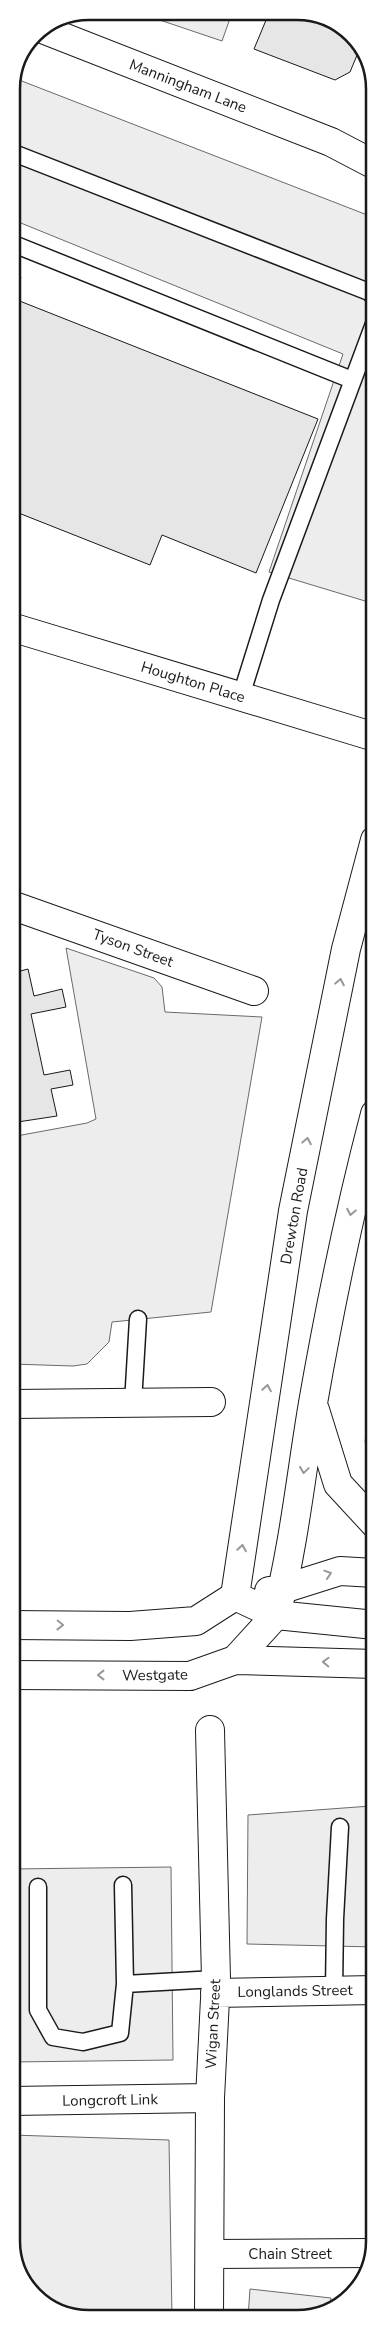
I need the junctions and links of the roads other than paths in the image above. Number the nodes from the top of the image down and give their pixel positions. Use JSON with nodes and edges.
{"nodes":[{"id":1,"x":51,"y":32,"type":"edge"},
{"id":2,"x":331,"y":142,"type":"junction"},
{"id":3,"x":366,"y":149,"type":"edge"},
{"id":4,"x":20,"y":156,"type":"edge"},
{"id":5,"x":366,"y":160,"type":"edge"},
{"id":6,"x":20,"y":247,"type":"edge"},
{"id":7,"x":366,"y":291,"type":"edge"},
{"id":8,"x":366,"y":344,"type":"edge"},
{"id":9,"x":352,"y":380,"type":"junction"},
{"id":10,"x":20,"y":630,"type":"edge"},
{"id":11,"x":241,"y":696,"type":"junction"},
{"id":12,"x":366,"y":734,"type":"edge"},
{"id":13,"x":366,"y":874,"type":"edge"},
{"id":14,"x":20,"y":908,"type":"edge"},
{"id":15,"x":254,"y":991,"type":"dead end"},
{"id":16,"x":366,"y":1149,"type":"edge"},
{"id":17,"x":138,"y":1319,"type":"dead end"},
{"id":18,"x":211,"y":1402,"type":"dead end"},
{"id":19,"x":133,"y":1403,"type":"junction"},
{"id":20,"x":20,"y":1404,"type":"edge"},
{"id":21,"x":313,"y":1404,"type":"junction"},
{"id":22,"x":366,"y":1514,"type":"edge"},
{"id":23,"x":366,"y":1572,"type":"edge"},
{"id":24,"x":283,"y":1589,"type":"junction"},
{"id":25,"x":235,"y":1596,"type":"junction"},
{"id":26,"x":276,"y":1616,"type":"junction"},
{"id":27,"x":366,"y":1624,"type":"edge"},
{"id":28,"x":20,"y":1625,"type":"edge"},
{"id":29,"x":234,"y":1660,"type":"junction"},
{"id":30,"x":366,"y":1664,"type":"edge"},
{"id":31,"x":20,"y":1675,"type":"edge"},
{"id":32,"x":210,"y":1730,"type":"dead end"},
{"id":33,"x":340,"y":1827,"type":"dead end"},
{"id":34,"x":122,"y":1885,"type":"dead end"},
{"id":35,"x":38,"y":1887,"type":"dead end"},
{"id":36,"x":125,"y":1984,"type":"junction"},
{"id":37,"x":216,"y":1986,"type":"junction"},
{"id":38,"x":366,"y":1990,"type":"edge"},
{"id":39,"x":334,"y":1991,"type":"junction"},
{"id":40,"x":210,"y":2098,"type":"junction"},
{"id":41,"x":20,"y":2101,"type":"edge"},
{"id":42,"x":365,"y":2253,"type":"edge"},
{"id":43,"x":210,"y":2254,"type":"junction"},
{"id":44,"x":209,"y":2310,"type":"edge"}],
"edges":[{"from":1,"to":2,"type":"main road","name":"Manningham Lane"},
{"from":2,"to":3,"type":"main road","name":"Manningham Lane"},
{"from":2,"to":5,"type":"main road","name":"Manningham Lane"},
{"from":4,"to":7,"type":"lane"},
{"from":6,"to":9,"type":"lane"},
{"from":8,"to":9,"type":"lane"},
{"from":9,"to":11,"type":"lane"},
{"from":10,"to":11,"type":"main road","name":"Houghton Place"},
{"from":11,"to":12,"type":"main road","name":"Houghton Place"},
{"from":25,"to":13,"type":"main road","name":"Drewton Road","one_way":true},
{"from":14,"to":15,"type":"main road","name":"Tyson Street"},
{"from":16,"to":21,"type":"main road","one_way":true},
{"from":17,"to":19,"type":"lane"},
{"from":18,"to":19,"type":"main road"},
{"from":19,"to":20,"type":"main road"},
{"from":21,"to":22,"type":"main road"},
{"from":21,"to":24,"type":"main road","one_way":true},
{"from":24,"to":23,"type":"main road","one_way":true},
{"from":24,"to":25,"type":"main road"},
{"from":24,"to":26,"type":"main road"},
{"from":25,"to":26,"type":"main road"},
{"from":28,"to":25,"type":"main road","one_way":true},
{"from":26,"to":27,"type":"main road"},
{"from":26,"to":29,"type":"main road","name":"Westgate"},
{"from":30,"to":29,"type":"main road","one_way":true},
{"from":29,"to":31,"type":"main road","name":"Westgate","one_way":true},
{"from":32,"to":37,"type":"main road","name":"Wigan Street"},
{"from":33,"to":39,"type":"lane"},
{"from":34,"to":36,"type":"lane"},
{"from":35,"to":36,"type":"lane"},
{"from":36,"to":37,"type":"lane"},
{"from":37,"to":39,"type":"main road","name":"Longlands Street"},
{"from":37,"to":40,"type":"main road","name":"Wigan Street"},
{"from":38,"to":39,"type":"main road","name":"Longlands Street"},
{"from":40,"to":41,"type":"main road","name":"Longcroft Link"},
{"from":40,"to":43,"type":"main road","name":"Wigan Street"},
{"from":42,"to":43,"type":"main road","name":"Chain Street"},
{"from":43,"to":44,"type":"main road","name":"Wigan Street"}]}
